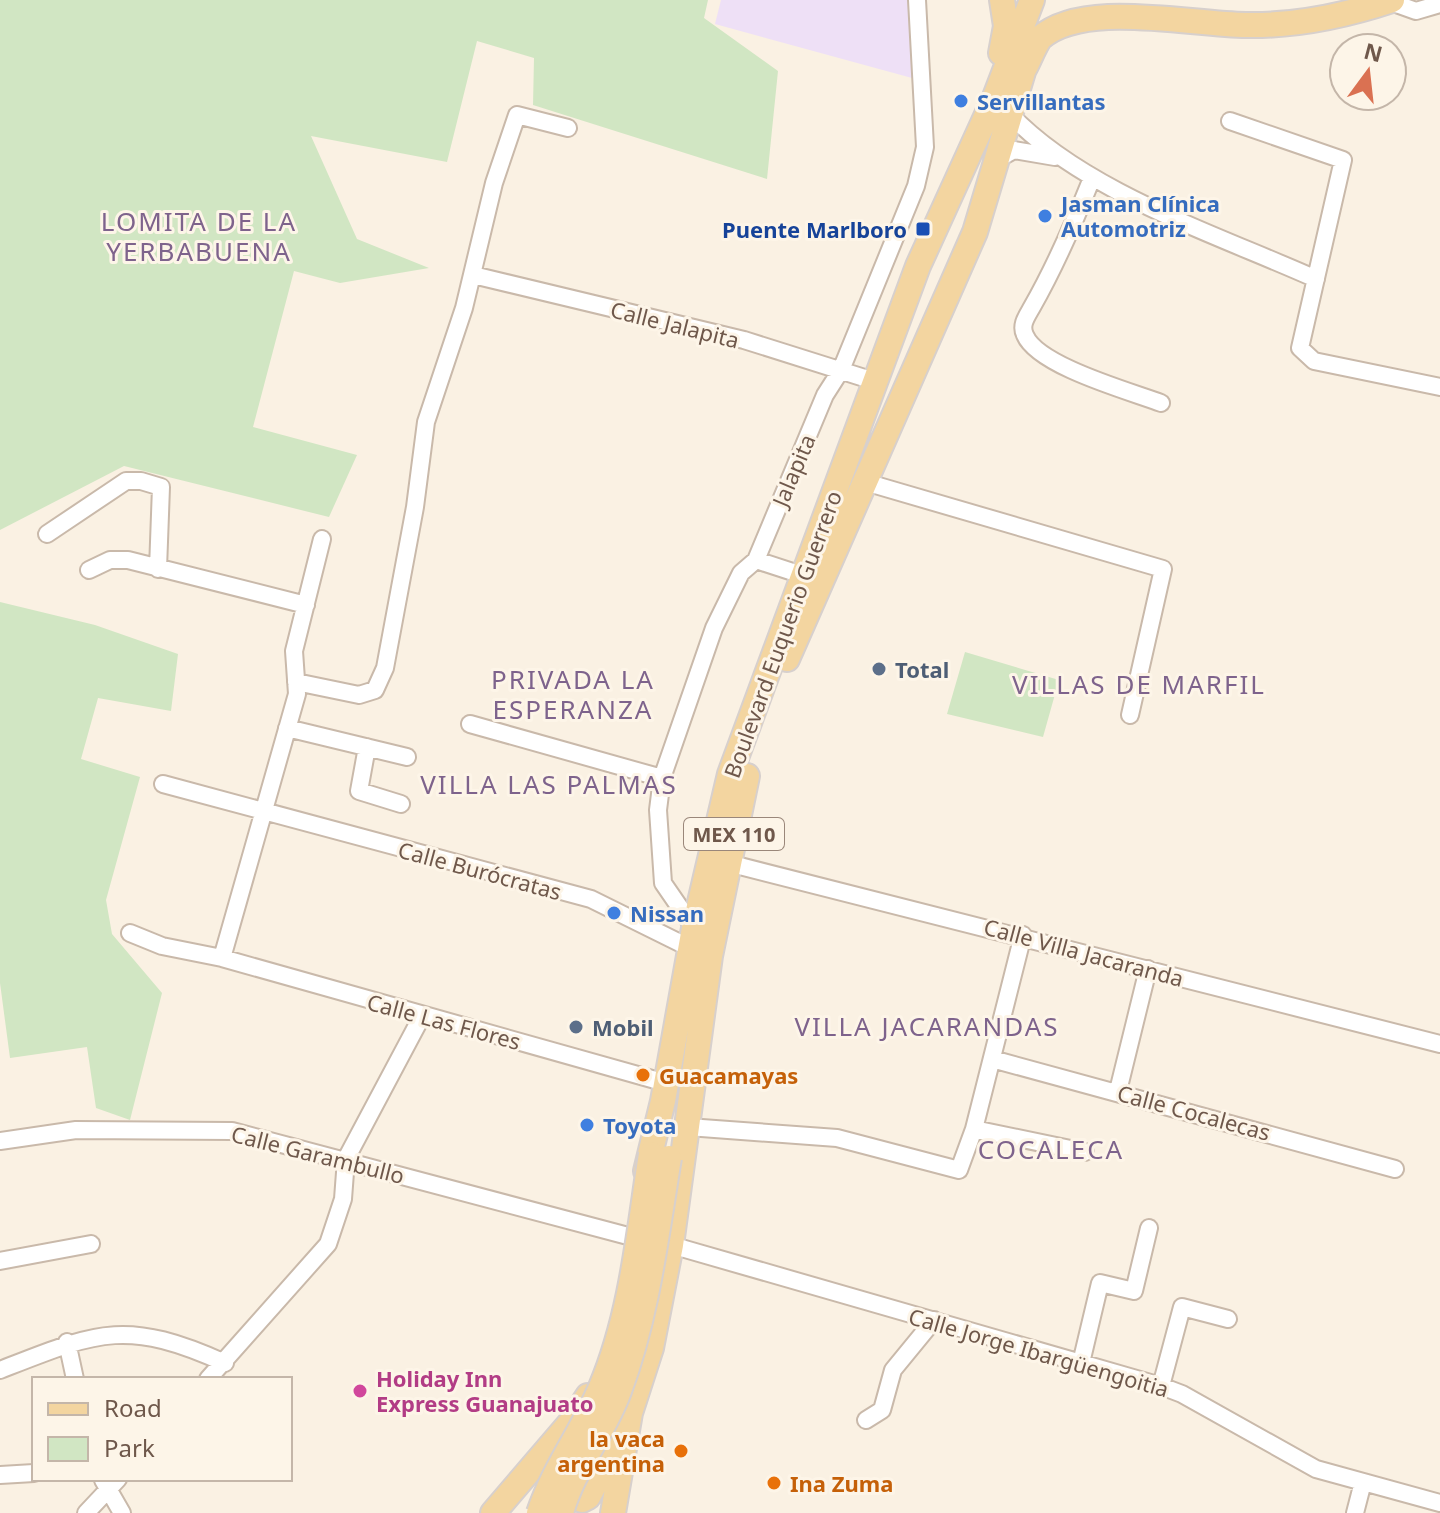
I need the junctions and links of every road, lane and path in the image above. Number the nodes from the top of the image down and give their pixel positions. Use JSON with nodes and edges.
{"nodes":[{"id":1,"x":917,"y":0,"type":"edge"},
{"id":2,"x":1002,"y":0,"type":"edge"},
{"id":3,"x":1032,"y":0,"type":"edge"},
{"id":4,"x":1047,"y":0,"type":"edge"},
{"id":5,"x":1390,"y":1,"type":"edge"},
{"id":6,"x":1440,"y":4,"type":"edge"},
{"id":7,"x":1019,"y":81,"type":"junction"},
{"id":8,"x":1001,"y":105,"type":"junction"},
{"id":9,"x":1230,"y":121,"type":"dead end"},
{"id":10,"x":568,"y":128,"type":"dead end"},
{"id":11,"x":1065,"y":159,"type":"junction"},
{"id":12,"x":996,"y":160,"type":"junction"},
{"id":13,"x":1092,"y":178,"type":"junction"},
{"id":14,"x":473,"y":275,"type":"junction"},
{"id":15,"x":1316,"y":279,"type":"junction"},
{"id":16,"x":841,"y":370,"type":"junction"},
{"id":17,"x":874,"y":381,"type":"junction"},
{"id":18,"x":1440,"y":387,"type":"edge"},
{"id":19,"x":1161,"y":403,"type":"dead end"},
{"id":20,"x":865,"y":482,"type":"junction"},
{"id":21,"x":47,"y":534,"type":"dead end"},
{"id":22,"x":322,"y":539,"type":"dead end"},
{"id":23,"x":756,"y":560,"type":"junction"},
{"id":24,"x":158,"y":569,"type":"junction"},
{"id":25,"x":89,"y":570,"type":"dead end"},
{"id":26,"x":802,"y":575,"type":"junction"},
{"id":27,"x":306,"y":605,"type":"junction"},
{"id":28,"x":297,"y":688,"type":"junction"},
{"id":29,"x":1130,"y":715,"type":"dead end"},
{"id":30,"x":470,"y":724,"type":"dead end"},
{"id":31,"x":287,"y":728,"type":"junction"},
{"id":32,"x":367,"y":747,"type":"junction"},
{"id":33,"x":407,"y":757,"type":"dead end"},
{"id":34,"x":662,"y":778,"type":"junction"},
{"id":35,"x":163,"y":784,"type":"dead end"},
{"id":36,"x":401,"y":804,"type":"dead end"},
{"id":37,"x":262,"y":811,"type":"junction"},
{"id":38,"x":728,"y":863,"type":"junction"},
{"id":39,"x":130,"y":933,"type":"dead end"},
{"id":40,"x":1023,"y":935,"type":"junction"},
{"id":41,"x":692,"y":938,"type":"junction"},
{"id":42,"x":222,"y":958,"type":"junction"},
{"id":43,"x":1148,"y":969,"type":"junction"},
{"id":44,"x":422,"y":1016,"type":"junction"},
{"id":45,"x":699,"y":1032,"type":"junction"},
{"id":46,"x":1440,"y":1044,"type":"edge"},
{"id":47,"x":992,"y":1059,"type":"junction"},
{"id":48,"x":666,"y":1083,"type":"junction"},
{"id":49,"x":1118,"y":1091,"type":"junction"},
{"id":50,"x":688,"y":1127,"type":"junction"},
{"id":51,"x":974,"y":1129,"type":"junction"},
{"id":52,"x":0,"y":1141,"type":"edge"},
{"id":53,"x":1085,"y":1152,"type":"dead end"},
{"id":54,"x":660,"y":1156,"type":"junction"},
{"id":55,"x":346,"y":1159,"type":"junction"},
{"id":56,"x":1395,"y":1169,"type":"dead end"},
{"id":57,"x":1149,"y":1228,"type":"dead end"},
{"id":58,"x":628,"y":1236,"type":"junction"},
{"id":59,"x":91,"y":1244,"type":"dead end"},
{"id":60,"x":671,"y":1245,"type":"junction"},
{"id":61,"x":0,"y":1261,"type":"edge"},
{"id":62,"x":1228,"y":1319,"type":"dead end"},
{"id":63,"x":934,"y":1320,"type":"junction"},
{"id":64,"x":67,"y":1342,"type":"junction"},
{"id":65,"x":225,"y":1363,"type":"junction"},
{"id":66,"x":1081,"y":1363,"type":"junction"},
{"id":67,"x":0,"y":1370,"type":"edge"},
{"id":68,"x":597,"y":1375,"type":"junction"},
{"id":69,"x":75,"y":1377,"type":"edge"},
{"id":70,"x":210,"y":1377,"type":"edge"},
{"id":71,"x":1161,"y":1386,"type":"junction"},
{"id":72,"x":630,"y":1413,"type":"junction"},
{"id":73,"x":866,"y":1420,"type":"dead end"},
{"id":74,"x":32,"y":1473,"type":"edge"},
{"id":75,"x":0,"y":1475,"type":"edge"},
{"id":76,"x":109,"y":1482,"type":"edge"},
{"id":77,"x":1363,"y":1482,"type":"junction"},
{"id":78,"x":1440,"y":1503,"type":"edge"},
{"id":79,"x":499,"y":1507,"type":"edge"},
{"id":80,"x":614,"y":1512,"type":"edge"},
{"id":81,"x":86,"y":1513,"type":"edge"},
{"id":82,"x":122,"y":1513,"type":"edge"},
{"id":83,"x":539,"y":1513,"type":"edge"},
{"id":84,"x":561,"y":1513,"type":"edge"},
{"id":85,"x":569,"y":1513,"type":"edge"},
{"id":86,"x":1355,"y":1513,"type":"edge"}],
"edges":[{"from":1,"to":16,"type":"street","name":"Jalapita"},
{"from":2,"to":8,"type":"main road"},
{"from":3,"to":8,"type":"main road","name":"Boulevard Euquerio Guerrero","number":"MEX 110"},
{"from":4,"to":7,"type":"main road","number":"MEX 110"},
{"from":5,"to":6,"type":"street"},
{"from":5,"to":7,"type":"main road","number":"MEX 110"},
{"from":7,"to":8,"type":"main road","number":"MEX 110"},
{"from":8,"to":11,"type":"street"},
{"from":8,"to":12,"type":"main road","number":"MEX 110"},
{"from":8,"to":17,"type":"main road","name":"Boulevard Euquerio Guerrero","number":"MEX 110"},
{"from":9,"to":15,"type":"street"},
{"from":10,"to":14,"type":"street"},
{"from":11,"to":12,"type":"street"},
{"from":11,"to":13,"type":"street"},
{"from":12,"to":20,"type":"main road","number":"MEX 110"},
{"from":13,"to":15,"type":"street"},
{"from":13,"to":19,"type":"street"},
{"from":14,"to":16,"type":"street","name":"Calle Jalapita"},
{"from":14,"to":28,"type":"street"},
{"from":15,"to":18,"type":"street"},
{"from":16,"to":17,"type":"street","name":"Calle Jalapita"},
{"from":16,"to":23,"type":"street","name":"Jalapita"},
{"from":17,"to":26,"type":"main road","name":"Boulevard Euquerio Guerrero","number":"MEX 110"},
{"from":20,"to":29,"type":"street"},
{"from":20,"to":38,"type":"main road","number":"MEX 110"},
{"from":21,"to":24,"type":"street"},
{"from":22,"to":27,"type":"street"},
{"from":23,"to":26,"type":"street"},
{"from":23,"to":34,"type":"street","name":"Jalapita"},
{"from":24,"to":25,"type":"street"},
{"from":24,"to":27,"type":"street"},
{"from":26,"to":41,"type":"main road","name":"Boulevard Euquerio Guerrero","number":"MEX 110"},
{"from":27,"to":28,"type":"street"},
{"from":28,"to":31,"type":"street"},
{"from":30,"to":34,"type":"street"},
{"from":31,"to":32,"type":"street"},
{"from":31,"to":37,"type":"street"},
{"from":32,"to":33,"type":"street"},
{"from":32,"to":36,"type":"street"},
{"from":34,"to":41,"type":"street","name":"Jalapita"},
{"from":35,"to":37,"type":"street","name":"Calle Burócratas"},
{"from":37,"to":41,"type":"street","name":"Calle Burócratas"},
{"from":37,"to":42,"type":"street"},
{"from":38,"to":40,"type":"street","name":"Calle Villa Jacaranda"},
{"from":38,"to":45,"type":"main road","number":"MEX 110"},
{"from":39,"to":42,"type":"street","name":"Calle Las Flores"},
{"from":40,"to":43,"type":"street","name":"Calle Villa Jacaranda"},
{"from":40,"to":47,"type":"street"},
{"from":41,"to":48,"type":"main road","name":"Boulevard Euquerio Guerrero","number":"MEX 110"},
{"from":42,"to":44,"type":"street","name":"Calle Las Flores"},
{"from":43,"to":46,"type":"street","name":"Calle Villa Jacaranda"},
{"from":43,"to":49,"type":"street"},
{"from":44,"to":48,"type":"street","name":"Calle Las Flores"},
{"from":44,"to":55,"type":"street"},
{"from":45,"to":50,"type":"main road","number":"MEX 110"},
{"from":45,"to":54,"type":"main road"},
{"from":47,"to":49,"type":"street","name":"Calle Cocalecas"},
{"from":47,"to":51,"type":"street"},
{"from":48,"to":54,"type":"main road","name":"Boulevard Euquerio Guerrero","number":"MEX 110"},
{"from":49,"to":56,"type":"street","name":"Calle Cocalecas"},
{"from":50,"to":51,"type":"street"},
{"from":50,"to":60,"type":"main road","number":"MEX 110"},
{"from":51,"to":53,"type":"street"},
{"from":52,"to":55,"type":"street","name":"Calle Garambullo"},
{"from":54,"to":58,"type":"main road","name":"Boulevard Euquerio Guerrero","number":"MEX 110"},
{"from":54,"to":83,"type":"main road","bridge":true},
{"from":54,"to":84,"type":"main road","bridge":true},
{"from":55,"to":58,"type":"street","name":"Calle Garambullo"},
{"from":55,"to":65,"type":"street"},
{"from":57,"to":66,"type":"street"},
{"from":58,"to":68,"type":"main road","name":"Boulevard Euquerio Guerrero","number":"MEX 110"},
{"from":59,"to":61,"type":"street"},
{"from":60,"to":63,"type":"street","name":"Calle Jorge Ibargüengoitia"},
{"from":60,"to":72,"type":"main road","number":"MEX 110"},
{"from":62,"to":71,"type":"street"},
{"from":63,"to":66,"type":"street","name":"Calle Jorge Ibargüengoitia"},
{"from":63,"to":73,"type":"street"},
{"from":64,"to":65,"type":"street"},
{"from":64,"to":67,"type":"street"},
{"from":64,"to":69,"type":"street"},
{"from":65,"to":70,"type":"street"},
{"from":66,"to":71,"type":"street","name":"Calle Jorge Ibargüengoitia"},
{"from":68,"to":72,"type":"main road"},
{"from":68,"to":79,"type":"main road","name":"Boulevard Euquerio Guerrero","number":"MEX 110"},
{"from":71,"to":77,"type":"street","name":"Calle Jorge Ibargüengoitia"},
{"from":72,"to":80,"type":"main road","number":"MEX 110"},
{"from":74,"to":75,"type":"street"},
{"from":76,"to":81,"type":"street"},
{"from":76,"to":82,"type":"street"},
{"from":77,"to":78,"type":"street","name":"Calle Jorge Ibargüengoitia"},
{"from":77,"to":86,"type":"street"},
{"from":79,"to":85,"type":"main road","number":"MEX 110"}]}
